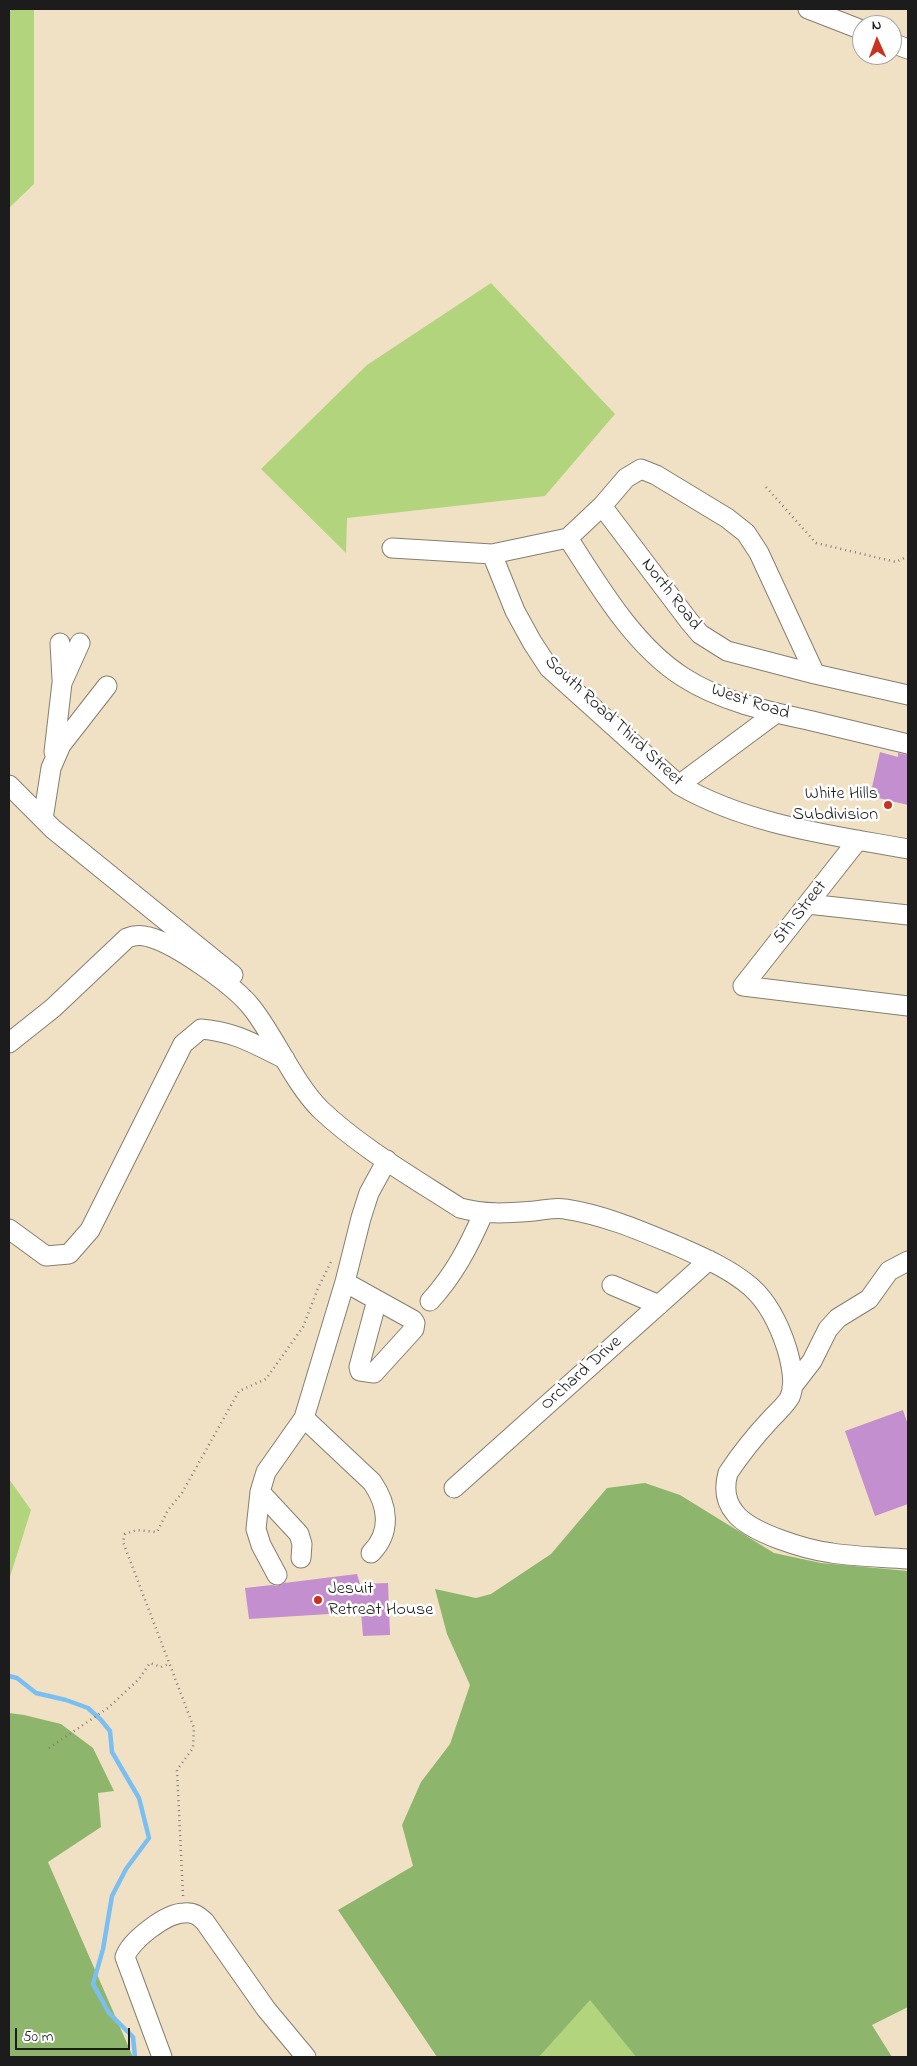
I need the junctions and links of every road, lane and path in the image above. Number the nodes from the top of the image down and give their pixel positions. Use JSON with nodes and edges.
{"nodes":[{"id":1,"x":808,"y":9,"type":"edge"},
{"id":2,"x":852,"y":26,"type":"edge"},
{"id":3,"x":766,"y":487,"type":"dead end"},
{"id":4,"x":602,"y":506,"type":"junction"},
{"id":5,"x":568,"y":538,"type":"junction"},
{"id":6,"x":392,"y":548,"type":"dead end"},
{"id":7,"x":492,"y":554,"type":"junction"},
{"id":8,"x":908,"y":556,"type":"edge"},
{"id":9,"x":60,"y":643,"type":"dead end"},
{"id":10,"x":80,"y":643,"type":"dead end"},
{"id":11,"x":815,"y":674,"type":"junction"},
{"id":12,"x":62,"y":683,"type":"junction"},
{"id":13,"x":107,"y":686,"type":"dead end"},
{"id":14,"x":908,"y":695,"type":"edge"},
{"id":15,"x":776,"y":713,"type":"junction"},
{"id":16,"x":908,"y":744,"type":"edge"},
{"id":17,"x":51,"y":768,"type":"junction"},
{"id":18,"x":9,"y":785,"type":"edge"},
{"id":19,"x":679,"y":785,"type":"junction"},
{"id":20,"x":43,"y":819,"type":"junction"},
{"id":21,"x":858,"y":840,"type":"junction"},
{"id":22,"x":908,"y":849,"type":"edge"},
{"id":23,"x":808,"y":904,"type":"junction"},
{"id":24,"x":908,"y":915,"type":"edge"},
{"id":25,"x":908,"y":1006,"type":"edge"},
{"id":26,"x":251,"y":1007,"type":"junction"},
{"id":27,"x":9,"y":1043,"type":"edge"},
{"id":28,"x":286,"y":1059,"type":"junction"},
{"id":29,"x":386,"y":1160,"type":"junction"},
{"id":30,"x":483,"y":1214,"type":"junction"},
{"id":31,"x":9,"y":1229,"type":"edge"},
{"id":32,"x":709,"y":1260,"type":"junction"},
{"id":33,"x":908,"y":1261,"type":"edge"},
{"id":34,"x":331,"y":1262,"type":"dead end"},
{"id":35,"x":345,"y":1282,"type":"junction"},
{"id":36,"x":612,"y":1285,"type":"dead end"},
{"id":37,"x":377,"y":1300,"type":"dead end"},
{"id":38,"x":430,"y":1301,"type":"dead end"},
{"id":39,"x":658,"y":1305,"type":"junction"},
{"id":40,"x":792,"y":1387,"type":"junction"},
{"id":41,"x":304,"y":1418,"type":"junction"},
{"id":42,"x":454,"y":1488,"type":"dead end"},
{"id":43,"x":260,"y":1492,"type":"junction"},
{"id":44,"x":371,"y":1553,"type":"dead end"},
{"id":45,"x":301,"y":1558,"type":"dead end"},
{"id":46,"x":908,"y":1558,"type":"edge"},
{"id":47,"x":277,"y":1575,"type":"dead end"},
{"id":48,"x":169,"y":1664,"type":"junction"},
{"id":49,"x":49,"y":1748,"type":"dead end"},
{"id":50,"x":184,"y":1912,"type":"junction"},
{"id":51,"x":162,"y":2057,"type":"edge"},
{"id":52,"x":306,"y":2057,"type":"edge"}],
"edges":[{"from":1,"to":2,"type":"street"},
{"from":3,"to":8,"type":"path"},
{"from":4,"to":5,"type":"street"},
{"from":4,"to":11,"type":"street","name":"North Road"},
{"from":4,"to":11,"type":"street"},
{"from":5,"to":7,"type":"street"},
{"from":5,"to":15,"type":"street","name":"West Road"},
{"from":6,"to":7,"type":"street"},
{"from":7,"to":19,"type":"street","name":"South Road Third Street"},
{"from":9,"to":12,"type":"street"},
{"from":10,"to":12,"type":"street"},
{"from":11,"to":14,"type":"street","name":"North Road"},
{"from":12,"to":17,"type":"street"},
{"from":13,"to":17,"type":"street"},
{"from":15,"to":16,"type":"street","name":"West Road"},
{"from":15,"to":19,"type":"street"},
{"from":17,"to":20,"type":"street"},
{"from":18,"to":20,"type":"street"},
{"from":19,"to":21,"type":"street","name":"South Road Third Street"},
{"from":20,"to":26,"type":"street"},
{"from":21,"to":22,"type":"street","name":"South Road Third Street"},
{"from":21,"to":23,"type":"street","name":"5th Street"},
{"from":23,"to":24,"type":"street"},
{"from":23,"to":25,"type":"street","name":"5th Street"},
{"from":26,"to":27,"type":"street"},
{"from":26,"to":28,"type":"street"},
{"from":28,"to":29,"type":"street"},
{"from":28,"to":31,"type":"street"},
{"from":29,"to":30,"type":"street"},
{"from":29,"to":35,"type":"street"},
{"from":30,"to":32,"type":"street"},
{"from":30,"to":38,"type":"street"},
{"from":32,"to":39,"type":"street","name":"Orchard Drive"},
{"from":32,"to":40,"type":"street"},
{"from":33,"to":40,"type":"street"},
{"from":34,"to":48,"type":"path"},
{"from":35,"to":37,"type":"street"},
{"from":35,"to":41,"type":"street"},
{"from":36,"to":39,"type":"street"},
{"from":39,"to":42,"type":"street","name":"Orchard Drive"},
{"from":40,"to":46,"type":"street"},
{"from":41,"to":43,"type":"street"},
{"from":41,"to":44,"type":"street"},
{"from":43,"to":45,"type":"street"},
{"from":43,"to":47,"type":"street"},
{"from":48,"to":49,"type":"path"},
{"from":48,"to":50,"type":"path"},
{"from":50,"to":51,"type":"street"},
{"from":50,"to":52,"type":"street"}]}
